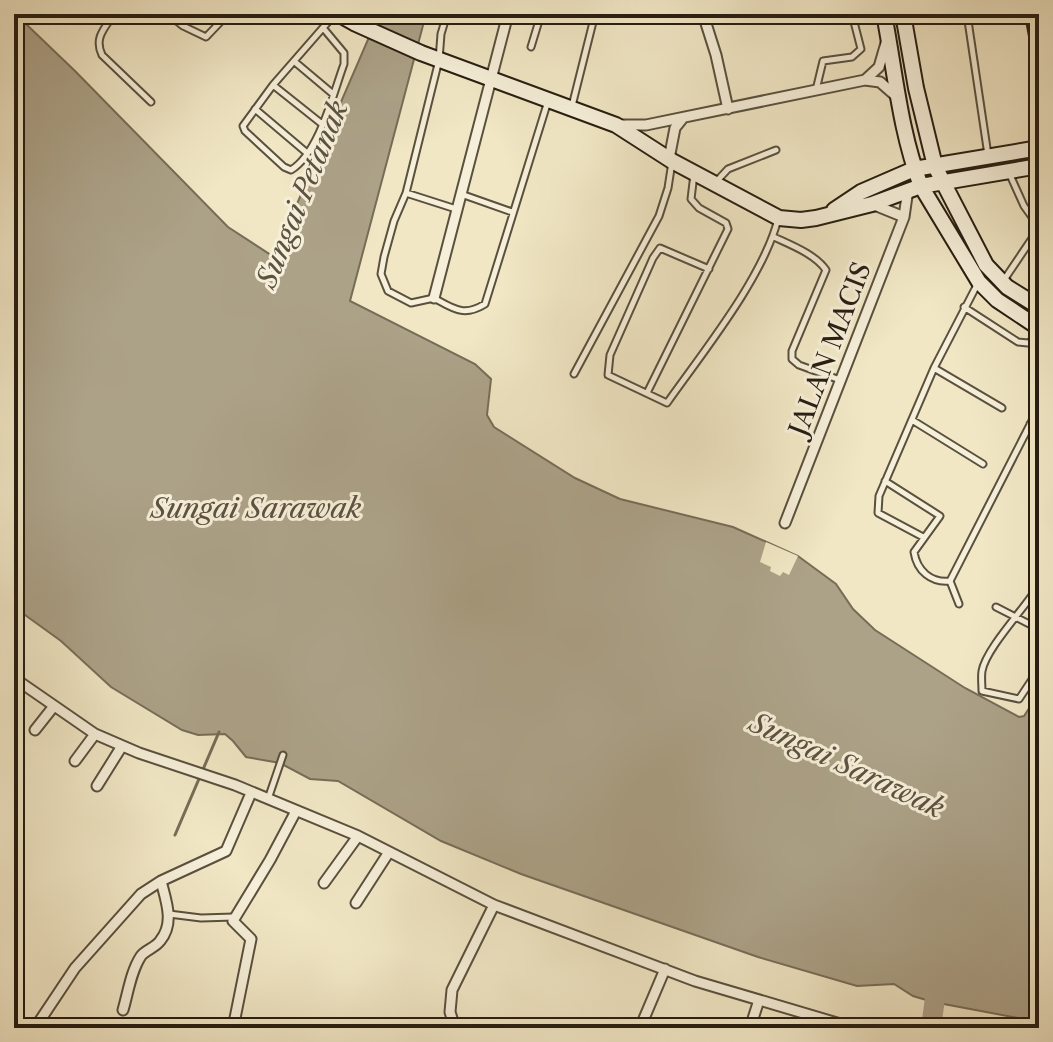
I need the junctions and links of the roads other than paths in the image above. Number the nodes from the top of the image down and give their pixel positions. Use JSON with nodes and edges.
{"nodes":[{"id":1,"x":114,"y":14,"type":"edge"},
{"id":2,"x":168,"y":14,"type":"edge"},
{"id":3,"x":193,"y":14,"type":"edge"},
{"id":4,"x":228,"y":14,"type":"edge"},
{"id":5,"x":337,"y":14,"type":"edge"},
{"id":6,"x":447,"y":14,"type":"edge"},
{"id":7,"x":508,"y":14,"type":"edge"},
{"id":8,"x":541,"y":14,"type":"edge"},
{"id":9,"x":595,"y":14,"type":"edge"},
{"id":10,"x":703,"y":14,"type":"edge"},
{"id":11,"x":852,"y":14,"type":"edge"},
{"id":12,"x":884,"y":14,"type":"edge"},
{"id":13,"x":903,"y":14,"type":"edge"},
{"id":14,"x":967,"y":14,"type":"edge"},
{"id":15,"x":1033,"y":14,"type":"edge"},
{"id":16,"x":183,"y":26,"type":"junction"},
{"id":17,"x":324,"y":29,"type":"junction"},
{"id":18,"x":888,"y":36,"type":"junction"},
{"id":19,"x":531,"y":47,"type":"dead end"},
{"id":20,"x":1039,"y":47,"type":"edge"},
{"id":21,"x":439,"y":60,"type":"junction"},
{"id":22,"x":295,"y":62,"type":"junction"},
{"id":23,"x":492,"y":78,"type":"junction"},
{"id":24,"x":865,"y":80,"type":"junction"},
{"id":25,"x":273,"y":85,"type":"junction"},
{"id":26,"x":815,"y":90,"type":"junction"},
{"id":27,"x":333,"y":94,"type":"junction"},
{"id":28,"x":898,"y":99,"type":"junction"},
{"id":29,"x":548,"y":100,"type":"junction"},
{"id":30,"x":151,"y":102,"type":"dead end"},
{"id":31,"x":255,"y":109,"type":"junction"},
{"id":32,"x":571,"y":109,"type":"junction"},
{"id":33,"x":728,"y":109,"type":"junction"},
{"id":34,"x":685,"y":116,"type":"junction"},
{"id":35,"x":322,"y":124,"type":"junction"},
{"id":36,"x":616,"y":125,"type":"junction"},
{"id":37,"x":1039,"y":148,"type":"edge"},
{"id":38,"x":776,"y":150,"type":"dead end"},
{"id":39,"x":307,"y":153,"type":"junction"},
{"id":40,"x":989,"y":157,"type":"junction"},
{"id":41,"x":670,"y":160,"type":"junction"},
{"id":42,"x":935,"y":166,"type":"junction"},
{"id":43,"x":1039,"y":166,"type":"edge"},
{"id":44,"x":914,"y":169,"type":"junction"},
{"id":45,"x":1008,"y":171,"type":"junction"},
{"id":46,"x":694,"y":173,"type":"junction"},
{"id":47,"x":943,"y":182,"type":"junction"},
{"id":48,"x":715,"y":184,"type":"junction"},
{"id":49,"x":914,"y":188,"type":"junction"},
{"id":50,"x":406,"y":193,"type":"junction"},
{"id":51,"x":460,"y":194,"type":"junction"},
{"id":52,"x":872,"y":204,"type":"junction"},
{"id":53,"x":456,"y":209,"type":"junction"},
{"id":54,"x":512,"y":212,"type":"junction"},
{"id":55,"x":827,"y":215,"type":"junction"},
{"id":56,"x":904,"y":217,"type":"junction"},
{"id":57,"x":779,"y":218,"type":"junction"},
{"id":58,"x":1039,"y":228,"type":"edge"},
{"id":59,"x":774,"y":237,"type":"junction"},
{"id":60,"x":709,"y":269,"type":"junction"},
{"id":61,"x":979,"y":282,"type":"junction"},
{"id":62,"x":1002,"y":282,"type":"junction"},
{"id":63,"x":434,"y":298,"type":"junction"},
{"id":64,"x":964,"y":307,"type":"junction"},
{"id":65,"x":1039,"y":307,"type":"edge"},
{"id":66,"x":1039,"y":328,"type":"edge"},
{"id":67,"x":1039,"y":336,"type":"edge"},
{"id":68,"x":934,"y":368,"type":"junction"},
{"id":69,"x":574,"y":374,"type":"dead end"},
{"id":70,"x":843,"y":381,"type":"junction"},
{"id":71,"x":647,"y":393,"type":"junction"},
{"id":72,"x":1039,"y":407,"type":"edge"},
{"id":73,"x":1002,"y":408,"type":"dead end"},
{"id":74,"x":912,"y":420,"type":"junction"},
{"id":75,"x":1030,"y":424,"type":"junction"},
{"id":76,"x":1039,"y":429,"type":"edge"},
{"id":77,"x":983,"y":464,"type":"dead end"},
{"id":78,"x":885,"y":481,"type":"junction"},
{"id":79,"x":785,"y":523,"type":"dead end"},
{"id":80,"x":923,"y":537,"type":"junction"},
{"id":81,"x":950,"y":581,"type":"junction"},
{"id":82,"x":1039,"y":585,"type":"edge"},
{"id":83,"x":959,"y":604,"type":"dead end"},
{"id":84,"x":996,"y":607,"type":"dead end"},
{"id":85,"x":1014,"y":617,"type":"junction"},
{"id":86,"x":1039,"y":629,"type":"edge"},
{"id":87,"x":1039,"y":669,"type":"edge"},
{"id":88,"x":14,"y":678,"type":"edge"},
{"id":89,"x":54,"y":706,"type":"junction"},
{"id":90,"x":35,"y":730,"type":"dead end"},
{"id":91,"x":95,"y":734,"type":"junction"},
{"id":92,"x":122,"y":746,"type":"junction"},
{"id":93,"x":283,"y":755,"type":"dead end"},
{"id":94,"x":75,"y":761,"type":"dead end"},
{"id":95,"x":97,"y":786,"type":"dead end"},
{"id":96,"x":251,"y":793,"type":"junction"},
{"id":97,"x":267,"y":799,"type":"junction"},
{"id":98,"x":296,"y":811,"type":"junction"},
{"id":99,"x":358,"y":836,"type":"junction"},
{"id":100,"x":389,"y":852,"type":"junction"},
{"id":101,"x":161,"y":881,"type":"junction"},
{"id":102,"x":324,"y":883,"type":"dead end"},
{"id":103,"x":356,"y":903,"type":"dead end"},
{"id":104,"x":494,"y":905,"type":"junction"},
{"id":105,"x":169,"y":914,"type":"junction"},
{"id":106,"x":235,"y":917,"type":"junction"},
{"id":107,"x":665,"y":969,"type":"junction"},
{"id":108,"x":759,"y":1000,"type":"junction"},
{"id":109,"x":123,"y":1010,"type":"dead end"},
{"id":110,"x":35,"y":1028,"type":"edge"},
{"id":111,"x":233,"y":1028,"type":"edge"},
{"id":112,"x":455,"y":1028,"type":"edge"},
{"id":113,"x":640,"y":1028,"type":"edge"},
{"id":114,"x":750,"y":1028,"type":"edge"},
{"id":115,"x":854,"y":1028,"type":"edge"}],
"edges":[{"from":1,"to":30,"type":"lane"},
{"from":2,"to":16,"type":"lane"},
{"from":3,"to":16,"type":"lane"},
{"from":4,"to":16,"type":"lane"},
{"from":5,"to":17,"type":"lane"},
{"from":5,"to":21,"type":"street"},
{"from":6,"to":21,"type":"lane"},
{"from":7,"to":23,"type":"street"},
{"from":8,"to":19,"type":"lane"},
{"from":9,"to":32,"type":"lane"},
{"from":10,"to":33,"type":"street"},
{"from":11,"to":26,"type":"lane"},
{"from":12,"to":18,"type":"street"},
{"from":13,"to":42,"type":"street"},
{"from":14,"to":40,"type":"lane"},
{"from":15,"to":20,"type":"street"},
{"from":17,"to":22,"type":"lane"},
{"from":17,"to":27,"type":"lane"},
{"from":18,"to":24,"type":"street"},
{"from":18,"to":28,"type":"street"},
{"from":21,"to":23,"type":"street"},
{"from":21,"to":50,"type":"lane"},
{"from":22,"to":25,"type":"lane"},
{"from":22,"to":27,"type":"lane"},
{"from":23,"to":29,"type":"street"},
{"from":23,"to":51,"type":"street"},
{"from":24,"to":26,"type":"street"},
{"from":24,"to":28,"type":"street"},
{"from":25,"to":31,"type":"lane"},
{"from":25,"to":35,"type":"lane"},
{"from":26,"to":33,"type":"street"},
{"from":27,"to":35,"type":"lane"},
{"from":28,"to":44,"type":"street"},
{"from":29,"to":32,"type":"street"},
{"from":29,"to":54,"type":"lane"},
{"from":31,"to":39,"type":"lane"},
{"from":31,"to":39,"type":"lane"},
{"from":32,"to":36,"type":"street"},
{"from":33,"to":34,"type":"street"},
{"from":34,"to":36,"type":"street"},
{"from":34,"to":41,"type":"street"},
{"from":35,"to":39,"type":"lane"},
{"from":36,"to":41,"type":"street"},
{"from":37,"to":40,"type":"street"},
{"from":38,"to":48,"type":"lane"},
{"from":40,"to":42,"type":"street"},
{"from":41,"to":46,"type":"street"},
{"from":41,"to":69,"type":"lane"},
{"from":42,"to":44,"type":"street"},
{"from":42,"to":47,"type":"street"},
{"from":43,"to":45,"type":"street"},
{"from":44,"to":49,"type":"street"},
{"from":44,"to":55,"type":"street"},
{"from":45,"to":47,"type":"street"},
{"from":45,"to":58,"type":"lane"},
{"from":46,"to":48,"type":"street"},
{"from":46,"to":60,"type":"lane"},
{"from":47,"to":49,"type":"street"},
{"from":47,"to":62,"type":"street"},
{"from":48,"to":57,"type":"street"},
{"from":49,"to":52,"type":"street"},
{"from":49,"to":56,"type":"street","name":"JALAN MACIS"},
{"from":49,"to":61,"type":"street"},
{"from":50,"to":53,"type":"lane"},
{"from":50,"to":63,"type":"lane"},
{"from":51,"to":53,"type":"street"},
{"from":51,"to":54,"type":"lane"},
{"from":52,"to":55,"type":"street"},
{"from":52,"to":56,"type":"street"},
{"from":53,"to":63,"type":"street"},
{"from":54,"to":63,"type":"lane"},
{"from":55,"to":57,"type":"street"},
{"from":56,"to":70,"type":"street","name":"JALAN MACIS"},
{"from":57,"to":59,"type":"lane"},
{"from":58,"to":62,"type":"lane"},
{"from":59,"to":70,"type":"lane"},
{"from":59,"to":71,"type":"lane"},
{"from":60,"to":71,"type":"lane"},
{"from":60,"to":71,"type":"lane"},
{"from":61,"to":64,"type":"lane"},
{"from":61,"to":66,"type":"street"},
{"from":62,"to":65,"type":"street"},
{"from":64,"to":67,"type":"lane"},
{"from":64,"to":68,"type":"lane"},
{"from":68,"to":73,"type":"lane"},
{"from":68,"to":74,"type":"lane"},
{"from":70,"to":79,"type":"street","name":"JALAN MACIS"},
{"from":72,"to":75,"type":"lane"},
{"from":74,"to":77,"type":"lane"},
{"from":74,"to":78,"type":"lane"},
{"from":75,"to":76,"type":"lane"},
{"from":75,"to":81,"type":"lane"},
{"from":78,"to":80,"type":"lane"},
{"from":78,"to":80,"type":"lane"},
{"from":80,"to":81,"type":"lane"},
{"from":81,"to":83,"type":"lane"},
{"from":82,"to":85,"type":"lane"},
{"from":84,"to":85,"type":"lane"},
{"from":85,"to":86,"type":"lane"},
{"from":85,"to":87,"type":"lane"},
{"from":88,"to":89,"type":"street"},
{"from":89,"to":90,"type":"street"},
{"from":89,"to":91,"type":"street"},
{"from":91,"to":92,"type":"street"},
{"from":91,"to":94,"type":"street"},
{"from":92,"to":95,"type":"street"},
{"from":92,"to":96,"type":"street"},
{"from":93,"to":97,"type":"lane"},
{"from":96,"to":97,"type":"street"},
{"from":96,"to":101,"type":"street"},
{"from":97,"to":98,"type":"street"},
{"from":98,"to":99,"type":"street"},
{"from":98,"to":106,"type":"street"},
{"from":99,"to":100,"type":"street"},
{"from":99,"to":102,"type":"street"},
{"from":100,"to":103,"type":"street"},
{"from":100,"to":104,"type":"street"},
{"from":101,"to":105,"type":"street"},
{"from":101,"to":110,"type":"street"},
{"from":104,"to":107,"type":"street"},
{"from":104,"to":112,"type":"street"},
{"from":105,"to":106,"type":"lane"},
{"from":105,"to":109,"type":"street"},
{"from":106,"to":111,"type":"street"},
{"from":107,"to":108,"type":"street"},
{"from":107,"to":113,"type":"street"},
{"from":108,"to":114,"type":"street"},
{"from":108,"to":115,"type":"street"}]}
